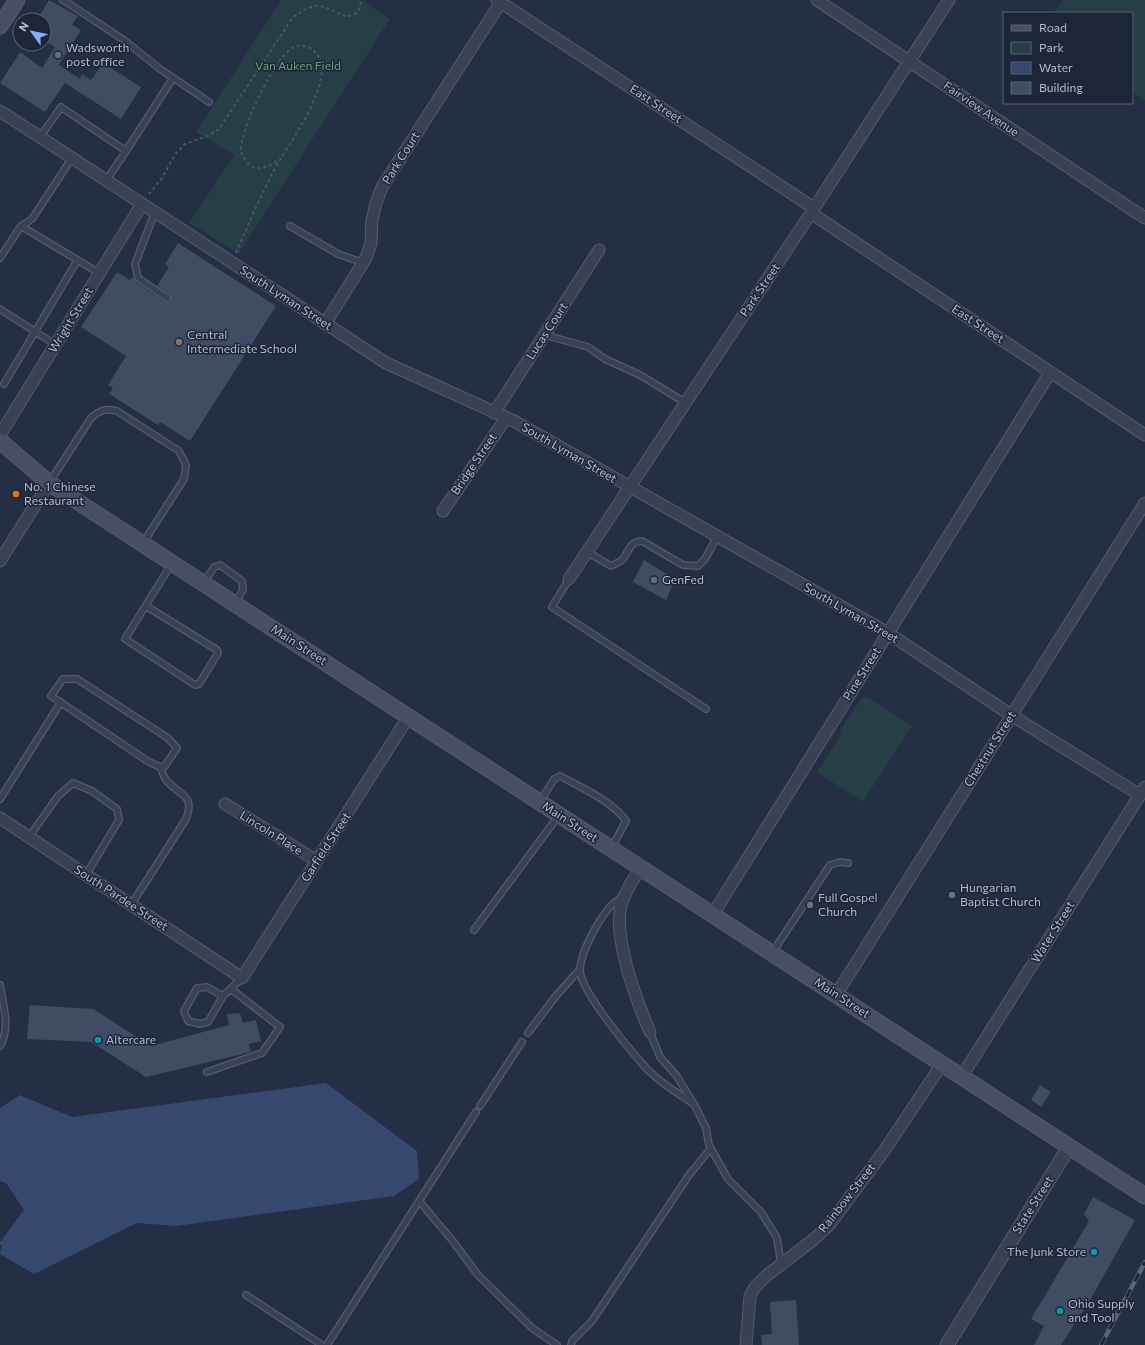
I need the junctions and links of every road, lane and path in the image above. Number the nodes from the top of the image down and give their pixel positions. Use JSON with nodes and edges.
{"nodes":[{"id":1,"x":17,"y":0,"type":"edge"},
{"id":2,"x":63,"y":0,"type":"edge"},
{"id":3,"x":361,"y":0,"type":"edge"},
{"id":4,"x":817,"y":0,"type":"edge"},
{"id":5,"x":949,"y":0,"type":"edge"},
{"id":6,"x":499,"y":1,"type":"edge"},
{"id":7,"x":311,"y":2,"type":"dead end"},
{"id":8,"x":304,"y":6,"type":"dead end"},
{"id":9,"x":0,"y":26,"type":"edge"},
{"id":10,"x":909,"y":62,"type":"junction"},
{"id":11,"x":174,"y":78,"type":"junction"},
{"id":12,"x":209,"y":102,"type":"dead end"},
{"id":13,"x":0,"y":111,"type":"edge"},
{"id":14,"x":40,"y":137,"type":"junction"},
{"id":15,"x":126,"y":151,"type":"junction"},
{"id":16,"x":72,"y":158,"type":"junction"},
{"id":17,"x":279,"y":160,"type":"junction"},
{"id":18,"x":106,"y":181,"type":"junction"},
{"id":19,"x":142,"y":204,"type":"junction"},
{"id":20,"x":813,"y":211,"type":"junction"},
{"id":21,"x":155,"y":212,"type":"junction"},
{"id":22,"x":1145,"y":218,"type":"edge"},
{"id":23,"x":22,"y":226,"type":"junction"},
{"id":24,"x":290,"y":226,"type":"dead end"},
{"id":25,"x":599,"y":250,"type":"dead end"},
{"id":26,"x":0,"y":258,"type":"edge"},
{"id":27,"x":77,"y":261,"type":"junction"},
{"id":28,"x":231,"y":263,"type":"junction"},
{"id":29,"x":364,"y":263,"type":"junction"},
{"id":30,"x":99,"y":274,"type":"junction"},
{"id":31,"x":167,"y":298,"type":"dead end"},
{"id":32,"x":0,"y":309,"type":"edge"},
{"id":33,"x":325,"y":324,"type":"junction"},
{"id":34,"x":34,"y":331,"type":"junction"},
{"id":35,"x":545,"y":336,"type":"junction"},
{"id":36,"x":56,"y":345,"type":"junction"},
{"id":37,"x":1050,"y":373,"type":"junction"},
{"id":38,"x":4,"y":384,"type":"dead end"},
{"id":39,"x":686,"y":403,"type":"junction"},
{"id":40,"x":494,"y":413,"type":"junction"},
{"id":41,"x":506,"y":418,"type":"junction"},
{"id":42,"x":0,"y":435,"type":"edge"},
{"id":43,"x":1145,"y":435,"type":"edge"},
{"id":44,"x":0,"y":441,"type":"edge"},
{"id":45,"x":49,"y":483,"type":"junction"},
{"id":46,"x":630,"y":487,"type":"junction"},
{"id":47,"x":1145,"y":503,"type":"edge"},
{"id":48,"x":443,"y":511,"type":"dead end"},
{"id":49,"x":717,"y":537,"type":"junction"},
{"id":50,"x":142,"y":544,"type":"junction"},
{"id":51,"x":587,"y":552,"type":"junction"},
{"id":52,"x":1,"y":557,"type":"edge"},
{"id":53,"x":172,"y":563,"type":"junction"},
{"id":54,"x":569,"y":578,"type":"joint"},
{"id":55,"x":204,"y":583,"type":"junction"},
{"id":56,"x":235,"y":604,"type":"junction"},
{"id":57,"x":146,"y":606,"type":"junction"},
{"id":58,"x":888,"y":633,"type":"junction"},
{"id":59,"x":61,"y":702,"type":"junction"},
{"id":60,"x":706,"y":709,"type":"dead end"},
{"id":61,"x":410,"y":716,"type":"junction"},
{"id":62,"x":1011,"y":716,"type":"junction"},
{"id":63,"x":160,"y":767,"type":"junction"},
{"id":64,"x":1142,"y":791,"type":"edge"},
{"id":65,"x":0,"y":799,"type":"edge"},
{"id":66,"x":539,"y":802,"type":"junction"},
{"id":67,"x":225,"y":804,"type":"dead end"},
{"id":68,"x":559,"y":815,"type":"junction"},
{"id":69,"x":0,"y":818,"type":"edge"},
{"id":70,"x":28,"y":837,"type":"junction"},
{"id":71,"x":611,"y":849,"type":"junction"},
{"id":72,"x":317,"y":861,"type":"junction"},
{"id":73,"x":848,"y":863,"type":"dead end"},
{"id":74,"x":640,"y":868,"type":"junction"},
{"id":75,"x":86,"y":875,"type":"junction"},
{"id":76,"x":624,"y":897,"type":"junction"},
{"id":77,"x":131,"y":905,"type":"junction"},
{"id":78,"x":713,"y":914,"type":"junction"},
{"id":79,"x":474,"y":930,"type":"dead end"},
{"id":80,"x":772,"y":953,"type":"junction"},
{"id":81,"x":580,"y":968,"type":"junction"},
{"id":82,"x":242,"y":978,"type":"junction"},
{"id":83,"x":0,"y":985,"type":"edge"},
{"id":84,"x":231,"y":990,"type":"junction"},
{"id":85,"x":836,"y":995,"type":"junction"},
{"id":86,"x":224,"y":996,"type":"junction"},
{"id":87,"x":528,"y":1032,"type":"dead end"},
{"id":88,"x":650,"y":1032,"type":"joint"},
{"id":89,"x":522,"y":1042,"type":"dead end"},
{"id":90,"x":0,"y":1046,"type":"edge"},
{"id":91,"x":942,"y":1064,"type":"junction"},
{"id":92,"x":207,"y":1072,"type":"dead end"},
{"id":93,"x":962,"y":1076,"type":"junction"},
{"id":94,"x":694,"y":1104,"type":"junction"},
{"id":95,"x":480,"y":1106,"type":"dead end"},
{"id":96,"x":476,"y":1112,"type":"dead end"},
{"id":97,"x":1069,"y":1147,"type":"junction"},
{"id":98,"x":711,"y":1148,"type":"junction"},
{"id":99,"x":1145,"y":1196,"type":"edge"},
{"id":100,"x":420,"y":1202,"type":"junction"},
{"id":101,"x":781,"y":1264,"type":"junction"},
{"id":102,"x":246,"y":1295,"type":"dead end"},
{"id":103,"x":322,"y":1345,"type":"edge"},
{"id":104,"x":327,"y":1345,"type":"edge"},
{"id":105,"x":557,"y":1345,"type":"edge"},
{"id":106,"x":570,"y":1345,"type":"edge"},
{"id":107,"x":746,"y":1345,"type":"edge"},
{"id":108,"x":946,"y":1345,"type":"edge"}],
"edges":[{"from":1,"to":9,"type":"main road"},
{"from":2,"to":11,"type":"lane"},
{"from":3,"to":7,"type":"path"},
{"from":4,"to":10,"type":"street","name":"Fairview Avenue"},
{"from":5,"to":10,"type":"street","name":"Park Street"},
{"from":6,"to":20,"type":"street","name":"East Street"},
{"from":6,"to":29,"type":"street","name":"Park Court"},
{"from":8,"to":19,"type":"path"},
{"from":10,"to":20,"type":"street","name":"Park Street"},
{"from":10,"to":22,"type":"street","name":"Fairview Avenue"},
{"from":11,"to":12,"type":"lane"},
{"from":11,"to":15,"type":"lane"},
{"from":13,"to":14,"type":"street","name":"South Lyman Street"},
{"from":14,"to":15,"type":"lane"},
{"from":14,"to":16,"type":"street","name":"South Lyman Street"},
{"from":15,"to":18,"type":"lane"},
{"from":16,"to":18,"type":"street","name":"South Lyman Street"},
{"from":16,"to":23,"type":"lane"},
{"from":17,"to":17,"type":"path"},
{"from":17,"to":28,"type":"path"},
{"from":18,"to":19,"type":"street","name":"South Lyman Street"},
{"from":19,"to":21,"type":"street","name":"South Lyman Street"},
{"from":19,"to":30,"type":"street","name":"Wright Street"},
{"from":20,"to":37,"type":"street","name":"East Street"},
{"from":20,"to":39,"type":"street","name":"Park Street"},
{"from":21,"to":28,"type":"street","name":"South Lyman Street"},
{"from":21,"to":31,"type":"lane"},
{"from":23,"to":26,"type":"lane"},
{"from":23,"to":27,"type":"lane"},
{"from":24,"to":29,"type":"lane"},
{"from":25,"to":35,"type":"street","name":"Lucas Court"},
{"from":27,"to":30,"type":"lane"},
{"from":27,"to":34,"type":"lane"},
{"from":28,"to":33,"type":"street","name":"South Lyman Street"},
{"from":29,"to":33,"type":"street","name":"Park Court"},
{"from":30,"to":36,"type":"street","name":"Wright Street"},
{"from":32,"to":34,"type":"lane"},
{"from":33,"to":40,"type":"street","name":"South Lyman Street"},
{"from":34,"to":36,"type":"lane"},
{"from":34,"to":38,"type":"lane"},
{"from":35,"to":39,"type":"lane"},
{"from":35,"to":40,"type":"street","name":"Lucas Court"},
{"from":36,"to":42,"type":"street","name":"Wright Street"},
{"from":37,"to":43,"type":"street","name":"East Street"},
{"from":37,"to":58,"type":"street","name":"Pine Street"},
{"from":39,"to":46,"type":"street","name":"Park Street"},
{"from":40,"to":41,"type":"street","name":"South Lyman Street"},
{"from":41,"to":46,"type":"street","name":"South Lyman Street"},
{"from":41,"to":48,"type":"street","name":"Bridge Street"},
{"from":44,"to":45,"type":"main road","name":"Main Street"},
{"from":45,"to":50,"type":"main road","name":"Main Street"},
{"from":45,"to":50,"type":"lane"},
{"from":45,"to":52,"type":"street"},
{"from":46,"to":49,"type":"street","name":"South Lyman Street"},
{"from":46,"to":51,"type":"street","name":"Park Street"},
{"from":47,"to":62,"type":"street","name":"Chestnut Street"},
{"from":49,"to":51,"type":"lane"},
{"from":49,"to":58,"type":"street","name":"South Lyman Street"},
{"from":50,"to":53,"type":"main road","name":"Main Street"},
{"from":51,"to":54,"type":"street","name":"Park Street"},
{"from":53,"to":55,"type":"main road","name":"Main Street"},
{"from":53,"to":57,"type":"lane"},
{"from":54,"to":60,"type":"lane"},
{"from":55,"to":56,"type":"main road","name":"Main Street"},
{"from":55,"to":56,"type":"lane"},
{"from":56,"to":61,"type":"main road","name":"Main Street"},
{"from":57,"to":57,"type":"lane"},
{"from":58,"to":62,"type":"street","name":"South Lyman Street"},
{"from":58,"to":78,"type":"street","name":"Pine Street"},
{"from":59,"to":63,"type":"lane"},
{"from":59,"to":63,"type":"lane"},
{"from":59,"to":65,"type":"lane"},
{"from":61,"to":66,"type":"main road","name":"Main Street"},
{"from":61,"to":72,"type":"street","name":"Garfield Street"},
{"from":62,"to":64,"type":"street","name":"South Lyman Street"},
{"from":62,"to":85,"type":"street","name":"Chestnut Street"},
{"from":63,"to":77,"type":"lane"},
{"from":64,"to":93,"type":"street","name":"Water Street"},
{"from":66,"to":68,"type":"main road","name":"Main Street"},
{"from":66,"to":71,"type":"lane"},
{"from":67,"to":72,"type":"street","name":"Lincoln Place"},
{"from":68,"to":71,"type":"main road","name":"Main Street"},
{"from":68,"to":79,"type":"lane"},
{"from":69,"to":70,"type":"street","name":"South Pardee Street"},
{"from":70,"to":75,"type":"street","name":"South Pardee Street"},
{"from":70,"to":75,"type":"lane"},
{"from":71,"to":74,"type":"main road","name":"Main Street"},
{"from":72,"to":82,"type":"street","name":"Garfield Street"},
{"from":73,"to":80,"type":"lane"},
{"from":74,"to":76,"type":"street"},
{"from":74,"to":78,"type":"main road","name":"Main Street"},
{"from":75,"to":77,"type":"street","name":"South Pardee Street"},
{"from":76,"to":81,"type":"lane"},
{"from":76,"to":88,"type":"street"},
{"from":77,"to":82,"type":"street","name":"South Pardee Street"},
{"from":78,"to":80,"type":"main road","name":"Main Street"},
{"from":80,"to":85,"type":"main road","name":"Main Street"},
{"from":81,"to":87,"type":"lane"},
{"from":81,"to":94,"type":"lane"},
{"from":82,"to":84,"type":"lane"},
{"from":83,"to":90,"type":"lane"},
{"from":84,"to":86,"type":"lane"},
{"from":84,"to":92,"type":"lane"},
{"from":85,"to":91,"type":"main road","name":"Main Street"},
{"from":86,"to":86,"type":"lane"},
{"from":88,"to":94,"type":"lane"},
{"from":89,"to":95,"type":"lane"},
{"from":91,"to":93,"type":"main road","name":"Main Street"},
{"from":91,"to":101,"type":"street","name":"Rainbow Street"},
{"from":93,"to":97,"type":"main road","name":"Main Street"},
{"from":94,"to":98,"type":"lane"},
{"from":96,"to":100,"type":"lane"},
{"from":97,"to":99,"type":"main road","name":"Main Street"},
{"from":97,"to":108,"type":"street","name":"State Street"},
{"from":98,"to":101,"type":"lane"},
{"from":98,"to":106,"type":"lane"},
{"from":100,"to":104,"type":"lane"},
{"from":100,"to":105,"type":"lane"},
{"from":101,"to":107,"type":"street","name":"Rainbow Street"},
{"from":102,"to":103,"type":"lane"}]}
